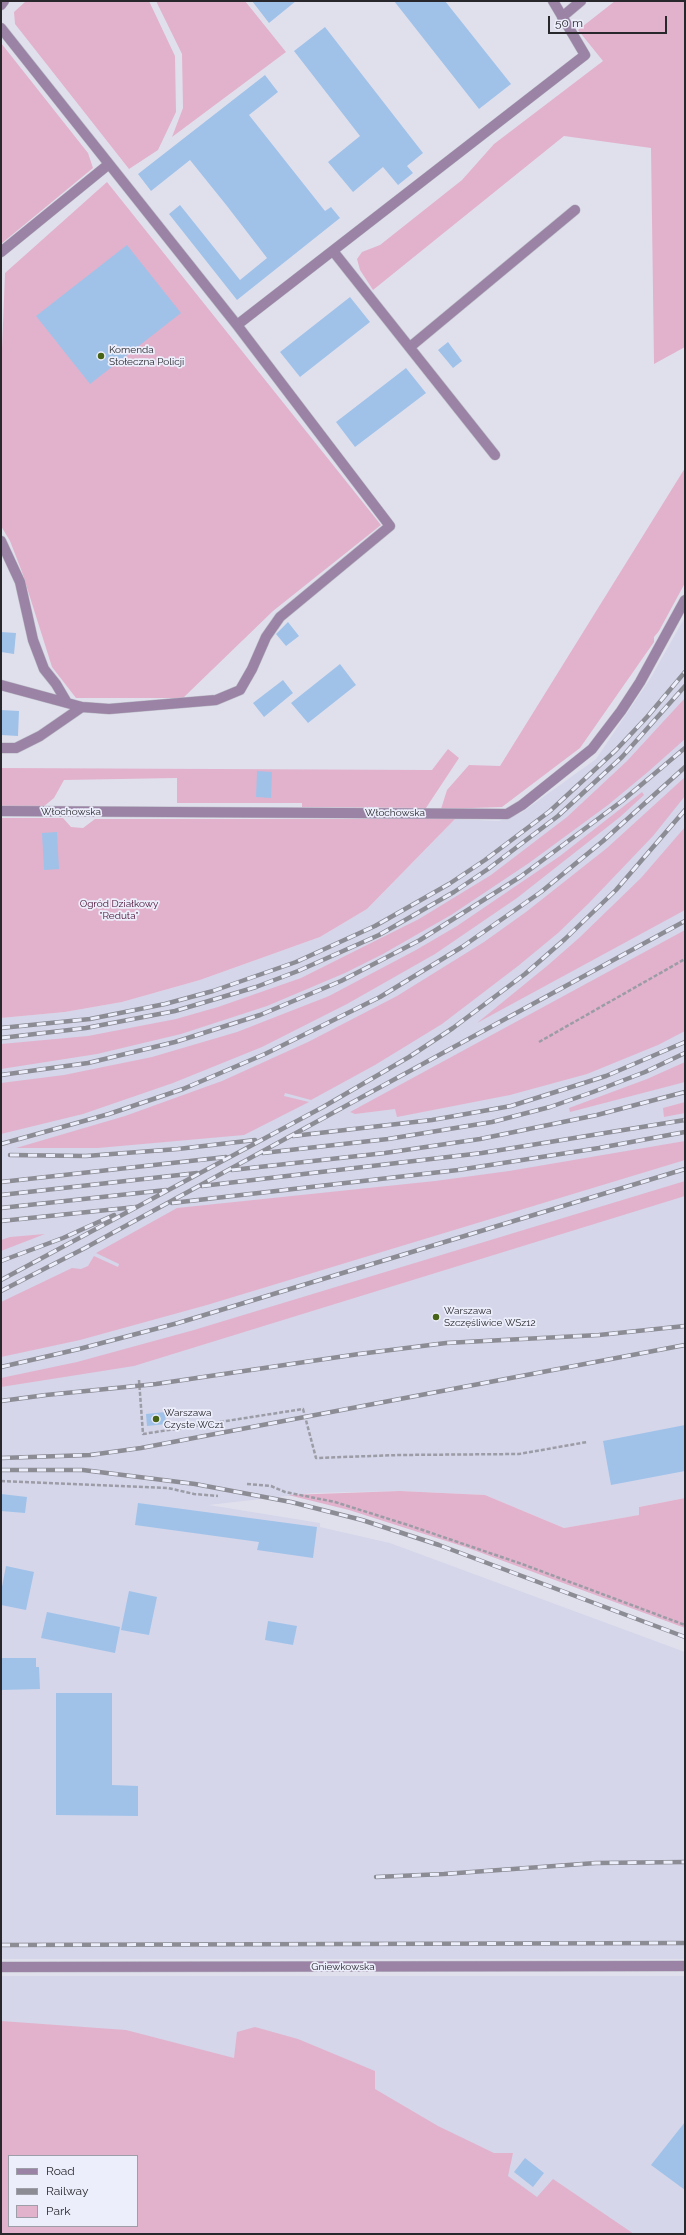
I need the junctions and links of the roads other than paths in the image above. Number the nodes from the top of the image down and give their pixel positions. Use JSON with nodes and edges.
{"nodes":[{"id":1,"x":4,"y":1,"type":"edge"},
{"id":2,"x":552,"y":1,"type":"edge"},
{"id":3,"x":581,"y":1,"type":"edge"},
{"id":4,"x":1,"y":5,"type":"edge"},
{"id":5,"x":562,"y":17,"type":"junction"},
{"id":6,"x":1,"y":28,"type":"edge"},
{"id":7,"x":109,"y":164,"type":"junction"},
{"id":8,"x":575,"y":210,"type":"dead end"},
{"id":9,"x":333,"y":251,"type":"junction"},
{"id":10,"x":1,"y":252,"type":"edge"},
{"id":11,"x":237,"y":325,"type":"junction"},
{"id":12,"x":410,"y":347,"type":"junction"},
{"id":13,"x":494,"y":455,"type":"dead end"},
{"id":14,"x":1,"y":541,"type":"edge"},
{"id":15,"x":685,"y":600,"type":"edge"},
{"id":16,"x":1,"y":685,"type":"edge"},
{"id":17,"x":66,"y":701,"type":"junction"},
{"id":18,"x":82,"y":707,"type":"junction"},
{"id":19,"x":1,"y":748,"type":"edge"},
{"id":20,"x":1,"y":811,"type":"edge"},
{"id":21,"x":685,"y":1966,"type":"edge"},
{"id":22,"x":1,"y":1967,"type":"edge"}],
"edges":[{"from":1,"to":4,"type":"street"},
{"from":2,"to":5,"type":"street"},
{"from":3,"to":5,"type":"street"},
{"from":5,"to":9,"type":"street"},
{"from":6,"to":7,"type":"street"},
{"from":7,"to":10,"type":"street"},
{"from":7,"to":11,"type":"street"},
{"from":8,"to":12,"type":"street"},
{"from":9,"to":11,"type":"street"},
{"from":9,"to":12,"type":"street"},
{"from":11,"to":18,"type":"street"},
{"from":12,"to":13,"type":"street"},
{"from":14,"to":17,"type":"street"},
{"from":15,"to":20,"type":"street","name":"Włochowska"},
{"from":16,"to":17,"type":"street"},
{"from":17,"to":18,"type":"street"},
{"from":18,"to":19,"type":"street"},
{"from":21,"to":22,"type":"street","name":"Gniewkowska"}]}
